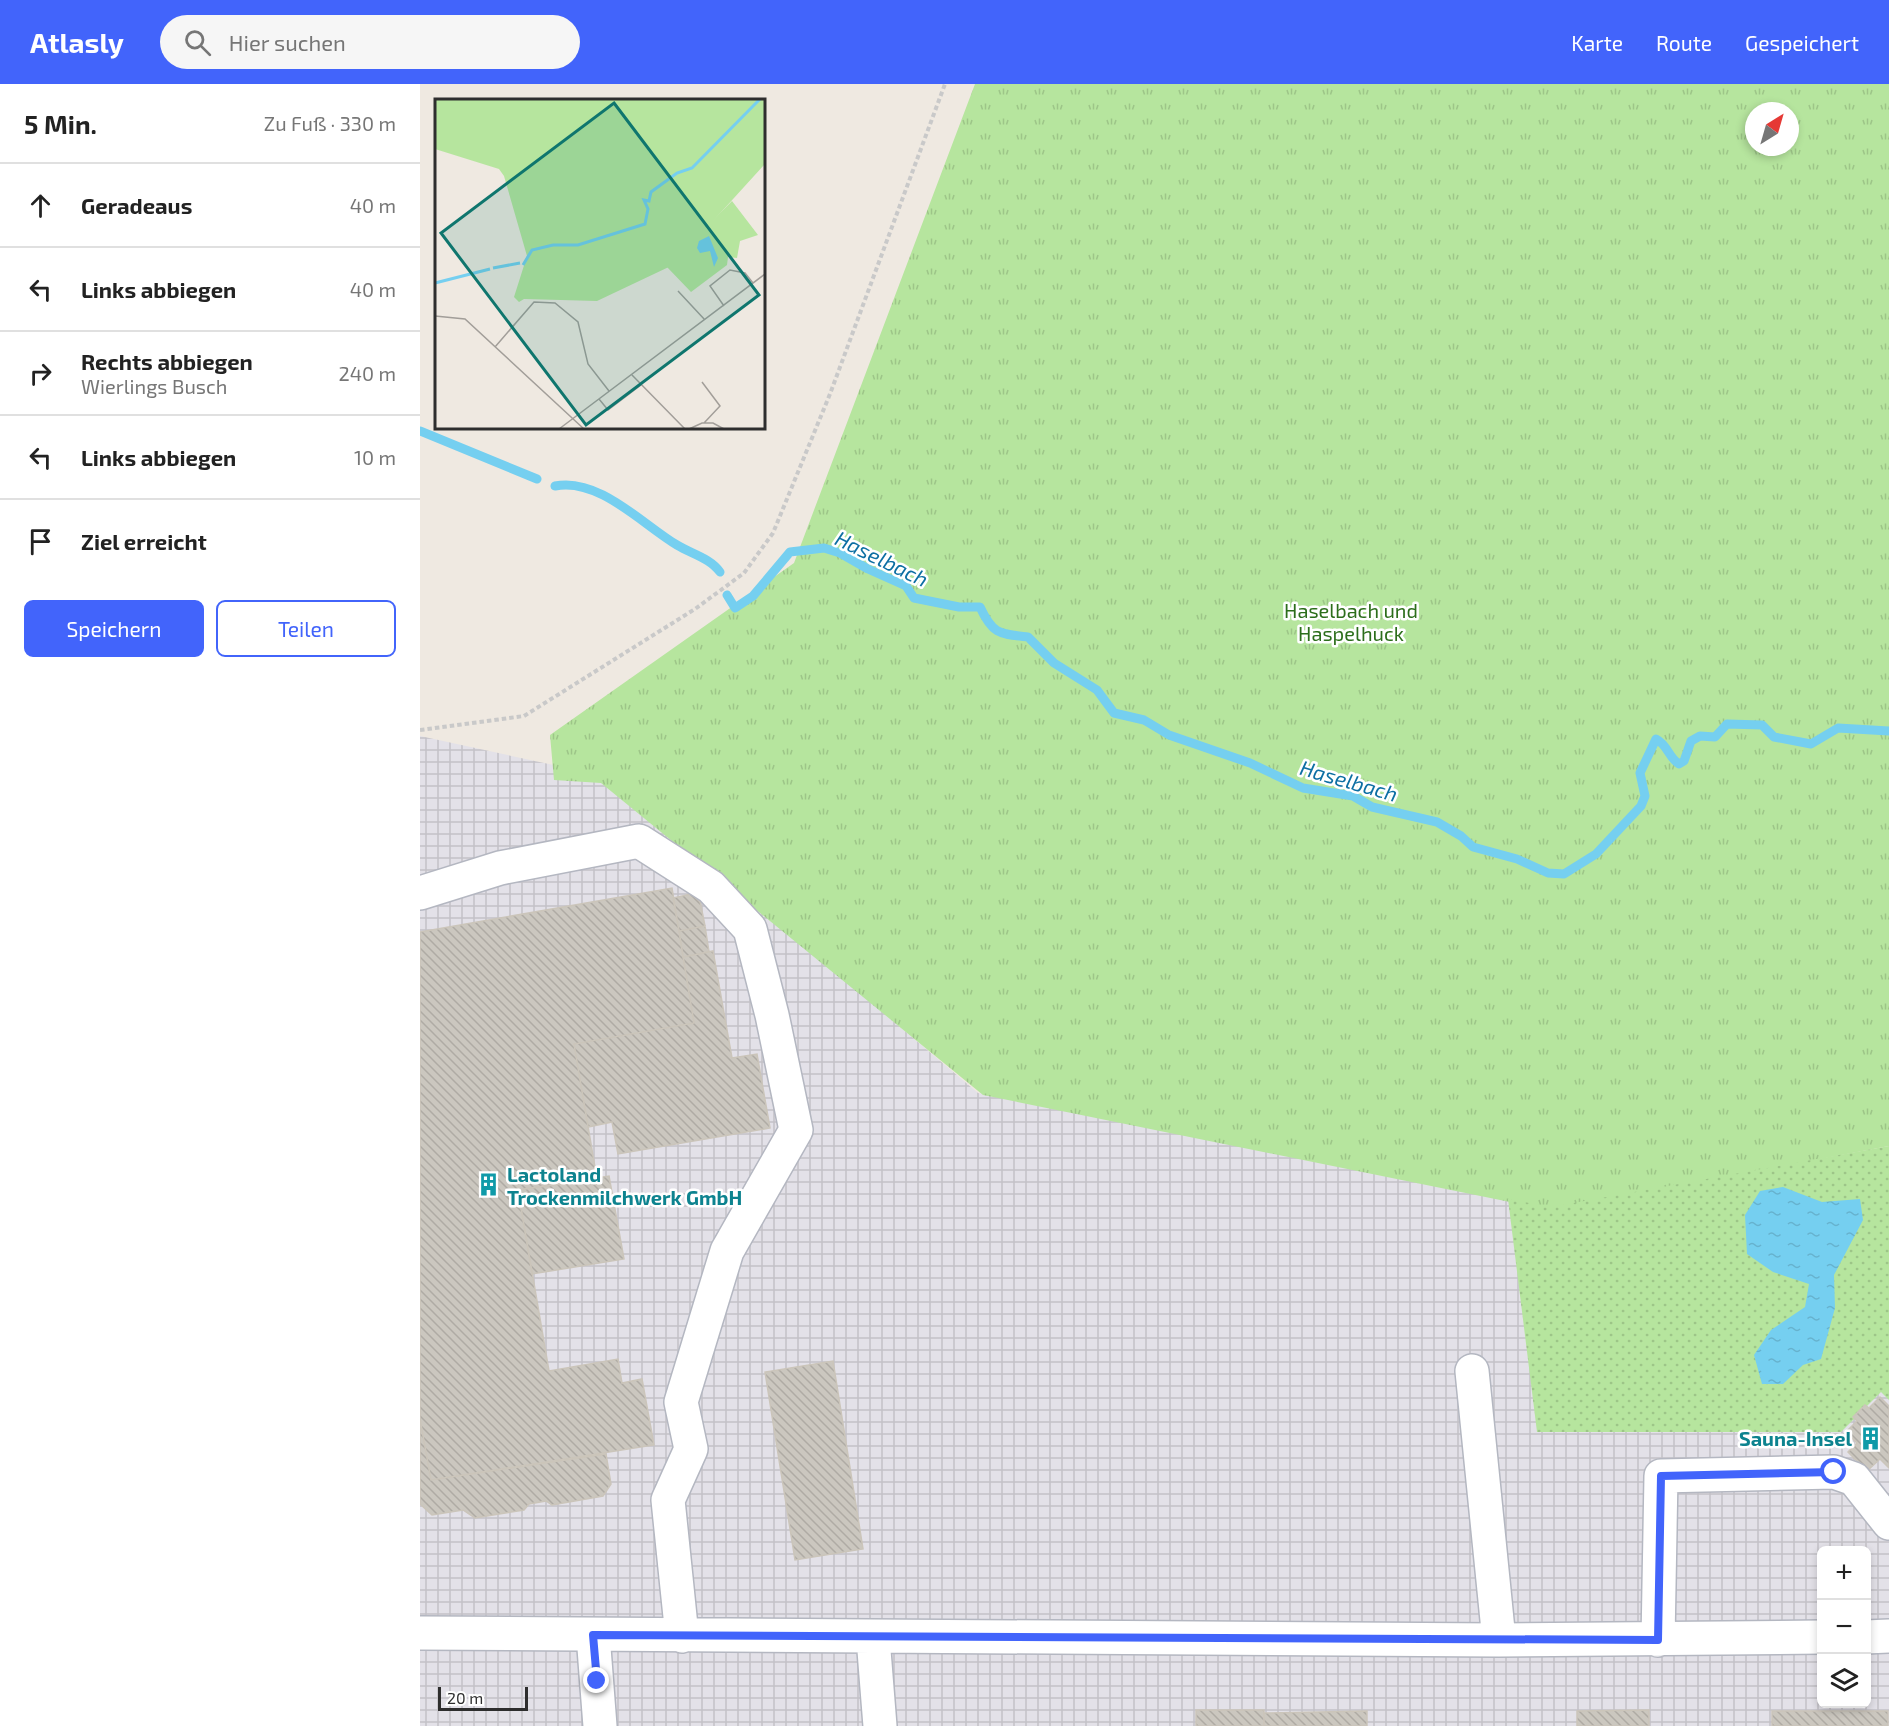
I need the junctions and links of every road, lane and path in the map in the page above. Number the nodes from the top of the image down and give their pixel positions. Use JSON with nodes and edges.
{"nodes":[{"id":1,"x":945,"y":84,"type":"edge"},
{"id":2,"x":420,"y":730,"type":"edge"},
{"id":3,"x":420,"y":893,"type":"edge"},
{"id":4,"x":1472,"y":1371,"type":"dead end"},
{"id":5,"x":1889,"y":1523,"type":"edge"},
{"id":6,"x":420,"y":1633,"type":"edge"},
{"id":7,"x":593,"y":1635,"type":"junction"},
{"id":8,"x":682,"y":1636,"type":"junction"},
{"id":9,"x":1871,"y":1636,"type":"edge"},
{"id":10,"x":1889,"y":1636,"type":"edge"},
{"id":11,"x":1817,"y":1637,"type":"edge"},
{"id":12,"x":873,"y":1638,"type":"junction"},
{"id":13,"x":1499,"y":1640,"type":"junction"},
{"id":14,"x":1658,"y":1640,"type":"junction"},
{"id":15,"x":600,"y":1726,"type":"edge"},
{"id":16,"x":880,"y":1726,"type":"edge"}],
"edges":[{"from":1,"to":2,"type":"path"},
{"from":3,"to":8,"type":"street"},
{"from":4,"to":13,"type":"street"},
{"from":5,"to":14,"type":"street"},
{"from":6,"to":7,"type":"street"},
{"from":7,"to":8,"type":"street"},
{"from":7,"to":15,"type":"street"},
{"from":8,"to":12,"type":"street"},
{"from":9,"to":10,"type":"street"},
{"from":11,"to":14,"type":"street"},
{"from":12,"to":13,"type":"street"},
{"from":12,"to":16,"type":"street"},
{"from":13,"to":14,"type":"street"}]}
